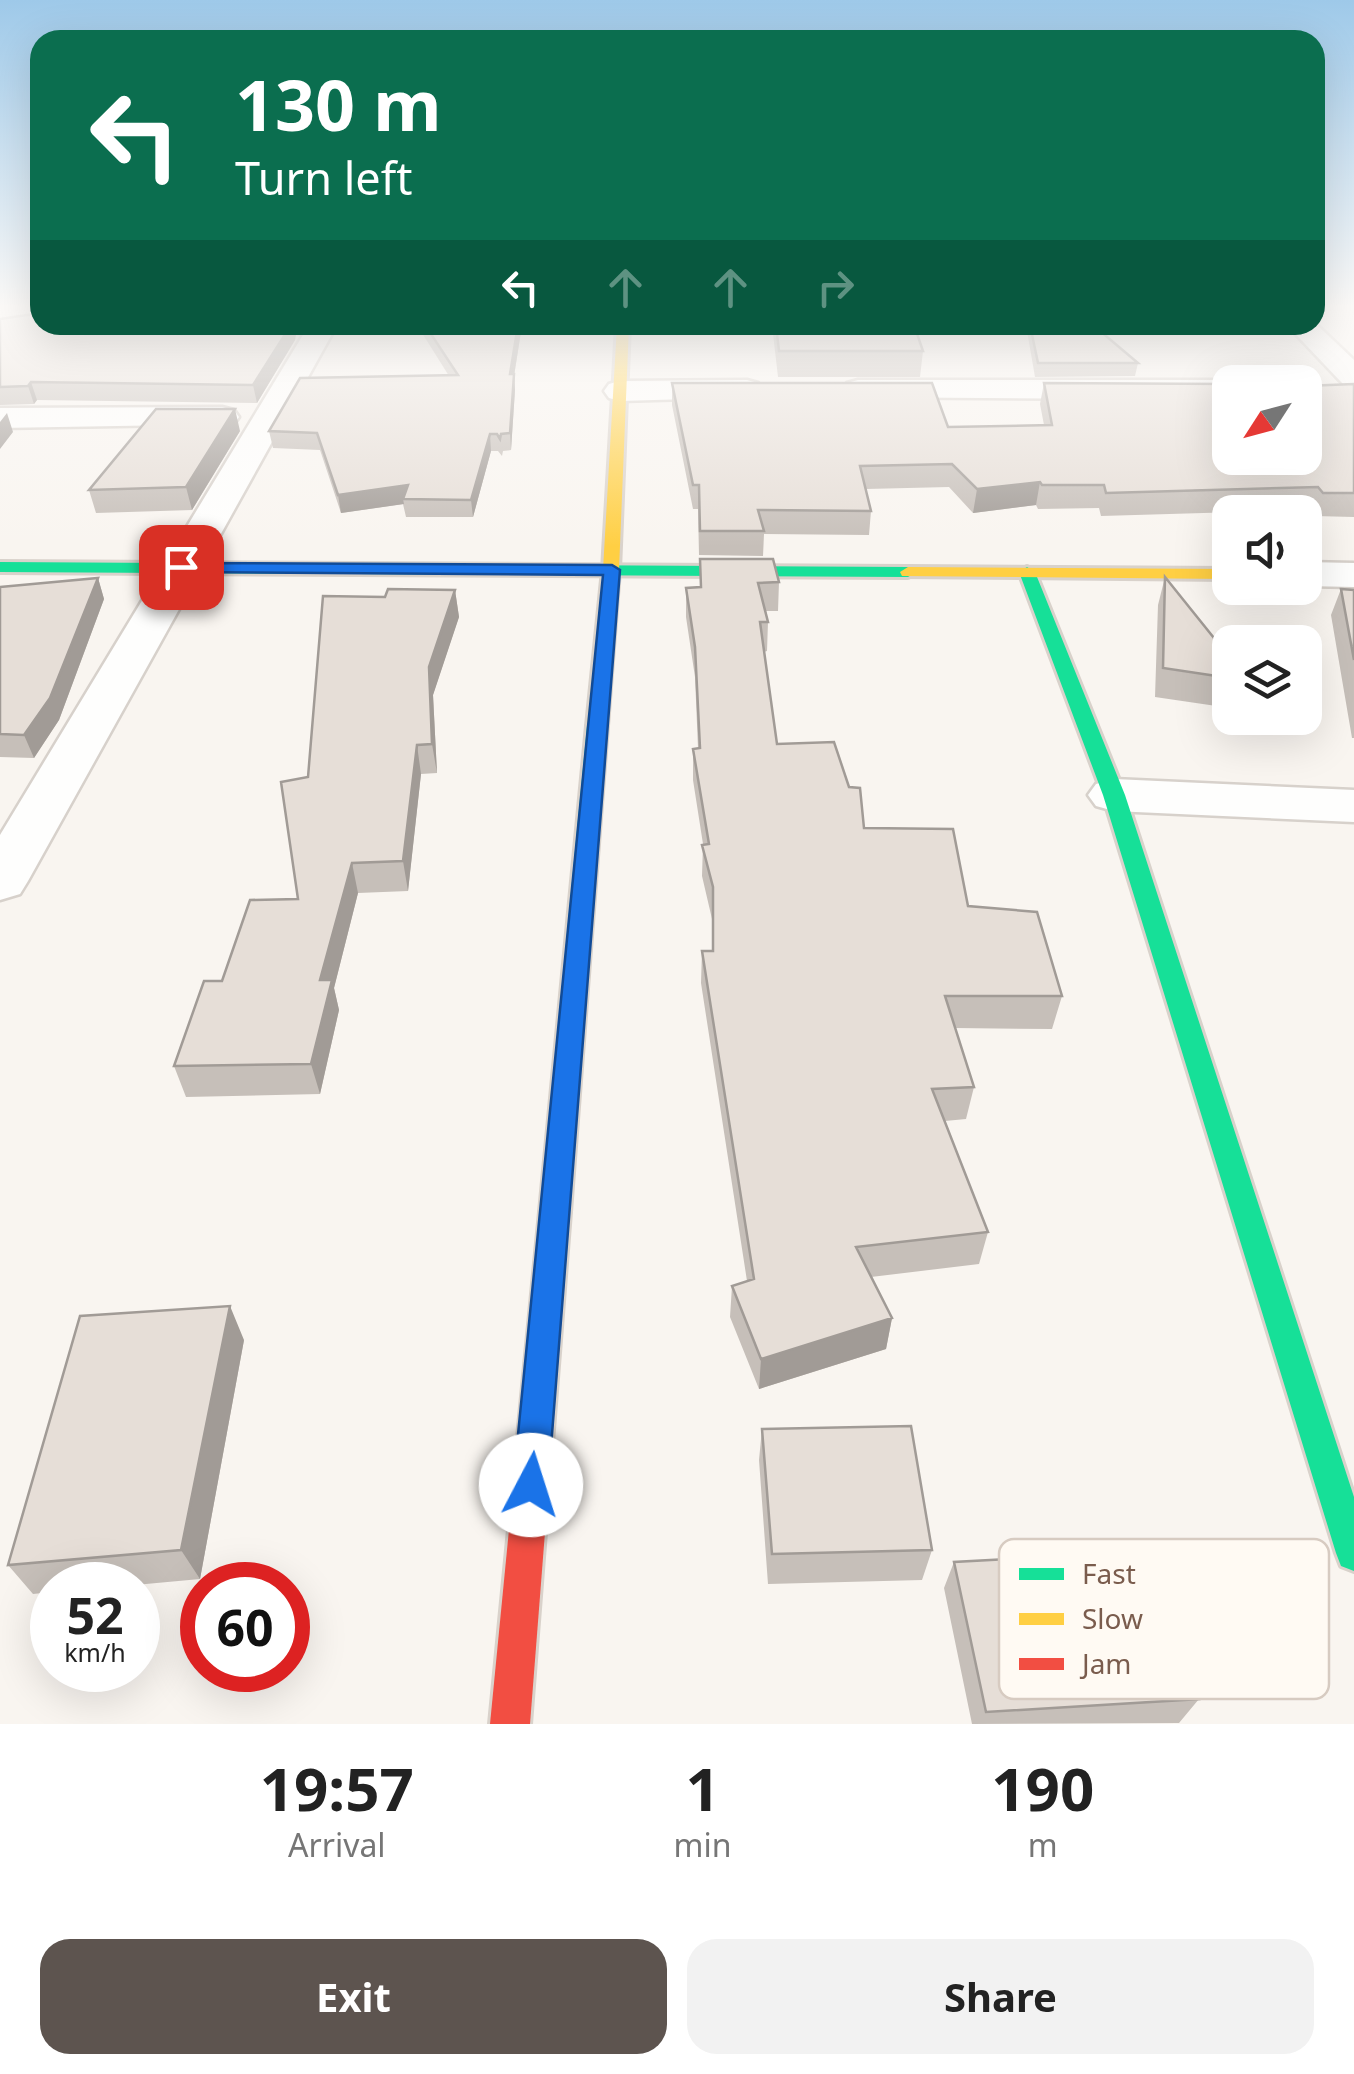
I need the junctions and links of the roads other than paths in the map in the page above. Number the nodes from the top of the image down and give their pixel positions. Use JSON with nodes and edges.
{"nodes":[{"id":1,"x":287,"y":385,"type":"edge"},
{"id":2,"x":620,"y":385,"type":"edge"},
{"id":3,"x":620,"y":390,"type":"junction"},
{"id":4,"x":778,"y":390,"type":"edge"},
{"id":5,"x":837,"y":390,"type":"edge"},
{"id":6,"x":1212,"y":390,"type":"edge"},
{"id":7,"x":1322,"y":390,"type":"edge"},
{"id":8,"x":1354,"y":390,"type":"edge"},
{"id":9,"x":268,"y":417,"type":"junction"},
{"id":10,"x":0,"y":418,"type":"edge"},
{"id":11,"x":0,"y":567,"type":"edge"},
{"id":12,"x":181,"y":567,"type":"junction"},
{"id":13,"x":612,"y":570,"type":"junction"},
{"id":14,"x":1027,"y":572,"type":"junction"},
{"id":15,"x":1212,"y":574,"type":"edge"},
{"id":16,"x":1322,"y":574,"type":"edge"},
{"id":17,"x":1354,"y":575,"type":"edge"},
{"id":18,"x":1114,"y":795,"type":"junction"},
{"id":19,"x":1354,"y":806,"type":"edge"},
{"id":20,"x":19,"y":815,"type":"edge"},
{"id":21,"x":0,"y":881,"type":"edge"},
{"id":22,"x":1354,"y":1553,"type":"edge"},
{"id":23,"x":510,"y":1724,"type":"edge"}],
"edges":[{"from":1,"to":9,"type":"street"},
{"from":2,"to":3,"type":"street"},
{"from":3,"to":4,"type":"street"},
{"from":3,"to":13,"type":"street"},
{"from":5,"to":6,"type":"street"},
{"from":7,"to":8,"type":"street"},
{"from":9,"to":10,"type":"street"},
{"from":9,"to":12,"type":"street"},
{"from":11,"to":12,"type":"street"},
{"from":12,"to":13,"type":"street"},
{"from":12,"to":20,"type":"street"},
{"from":13,"to":14,"type":"street"},
{"from":13,"to":23,"type":"street"},
{"from":14,"to":15,"type":"street"},
{"from":14,"to":18,"type":"street"},
{"from":16,"to":17,"type":"street"},
{"from":18,"to":19,"type":"street"},
{"from":18,"to":22,"type":"street"},
{"from":20,"to":21,"type":"street"}]}
